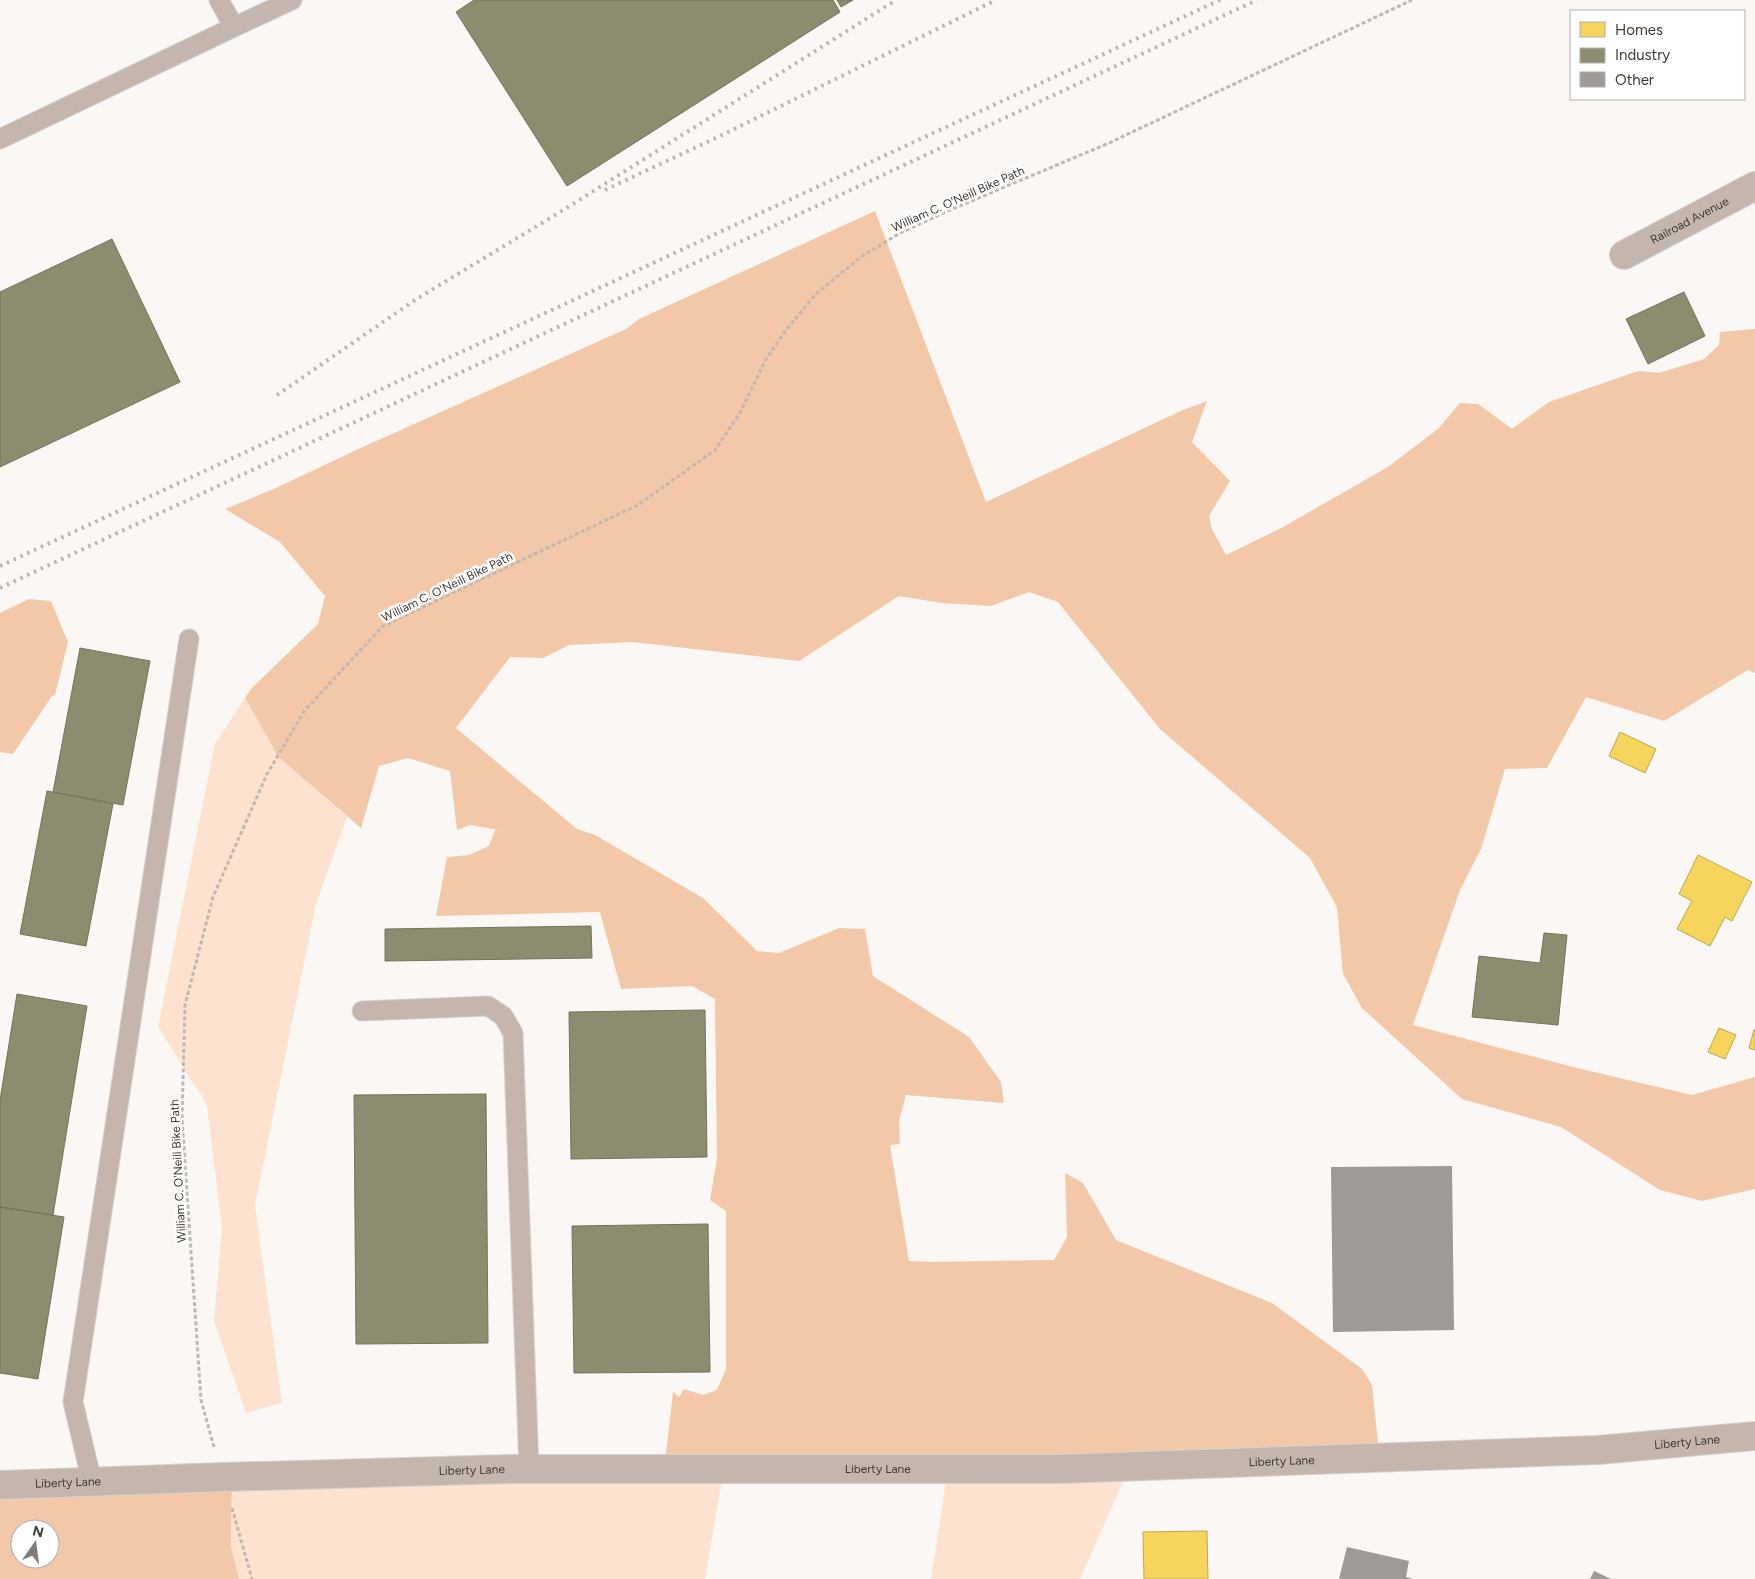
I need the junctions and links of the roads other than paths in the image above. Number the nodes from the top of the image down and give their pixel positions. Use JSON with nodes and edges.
{"nodes":[{"id":1,"x":219,"y":0,"type":"edge"},
{"id":2,"x":292,"y":0,"type":"edge"},
{"id":3,"x":234,"y":27,"type":"junction"},
{"id":4,"x":0,"y":139,"type":"edge"},
{"id":5,"x":1755,"y":186,"type":"edge"},
{"id":6,"x":1624,"y":256,"type":"dead end"},
{"id":7,"x":188,"y":639,"type":"dead end"},
{"id":8,"x":362,"y":1011,"type":"dead end"},
{"id":9,"x":1755,"y":1436,"type":"edge"},
{"id":10,"x":529,"y":1469,"type":"junction"},
{"id":11,"x":92,"y":1482,"type":"junction"},
{"id":12,"x":0,"y":1485,"type":"edge"}],
"edges":[{"from":1,"to":3,"type":"lane"},
{"from":2,"to":3,"type":"lane"},
{"from":3,"to":4,"type":"lane"},
{"from":5,"to":6,"type":"street","name":"Railroad Avenue"},
{"from":7,"to":11,"type":"lane"},
{"from":8,"to":10,"type":"lane"},
{"from":9,"to":10,"type":"street","name":"Liberty Lane"},
{"from":10,"to":11,"type":"street","name":"Liberty Lane"},
{"from":11,"to":12,"type":"street","name":"Liberty Lane"}]}
